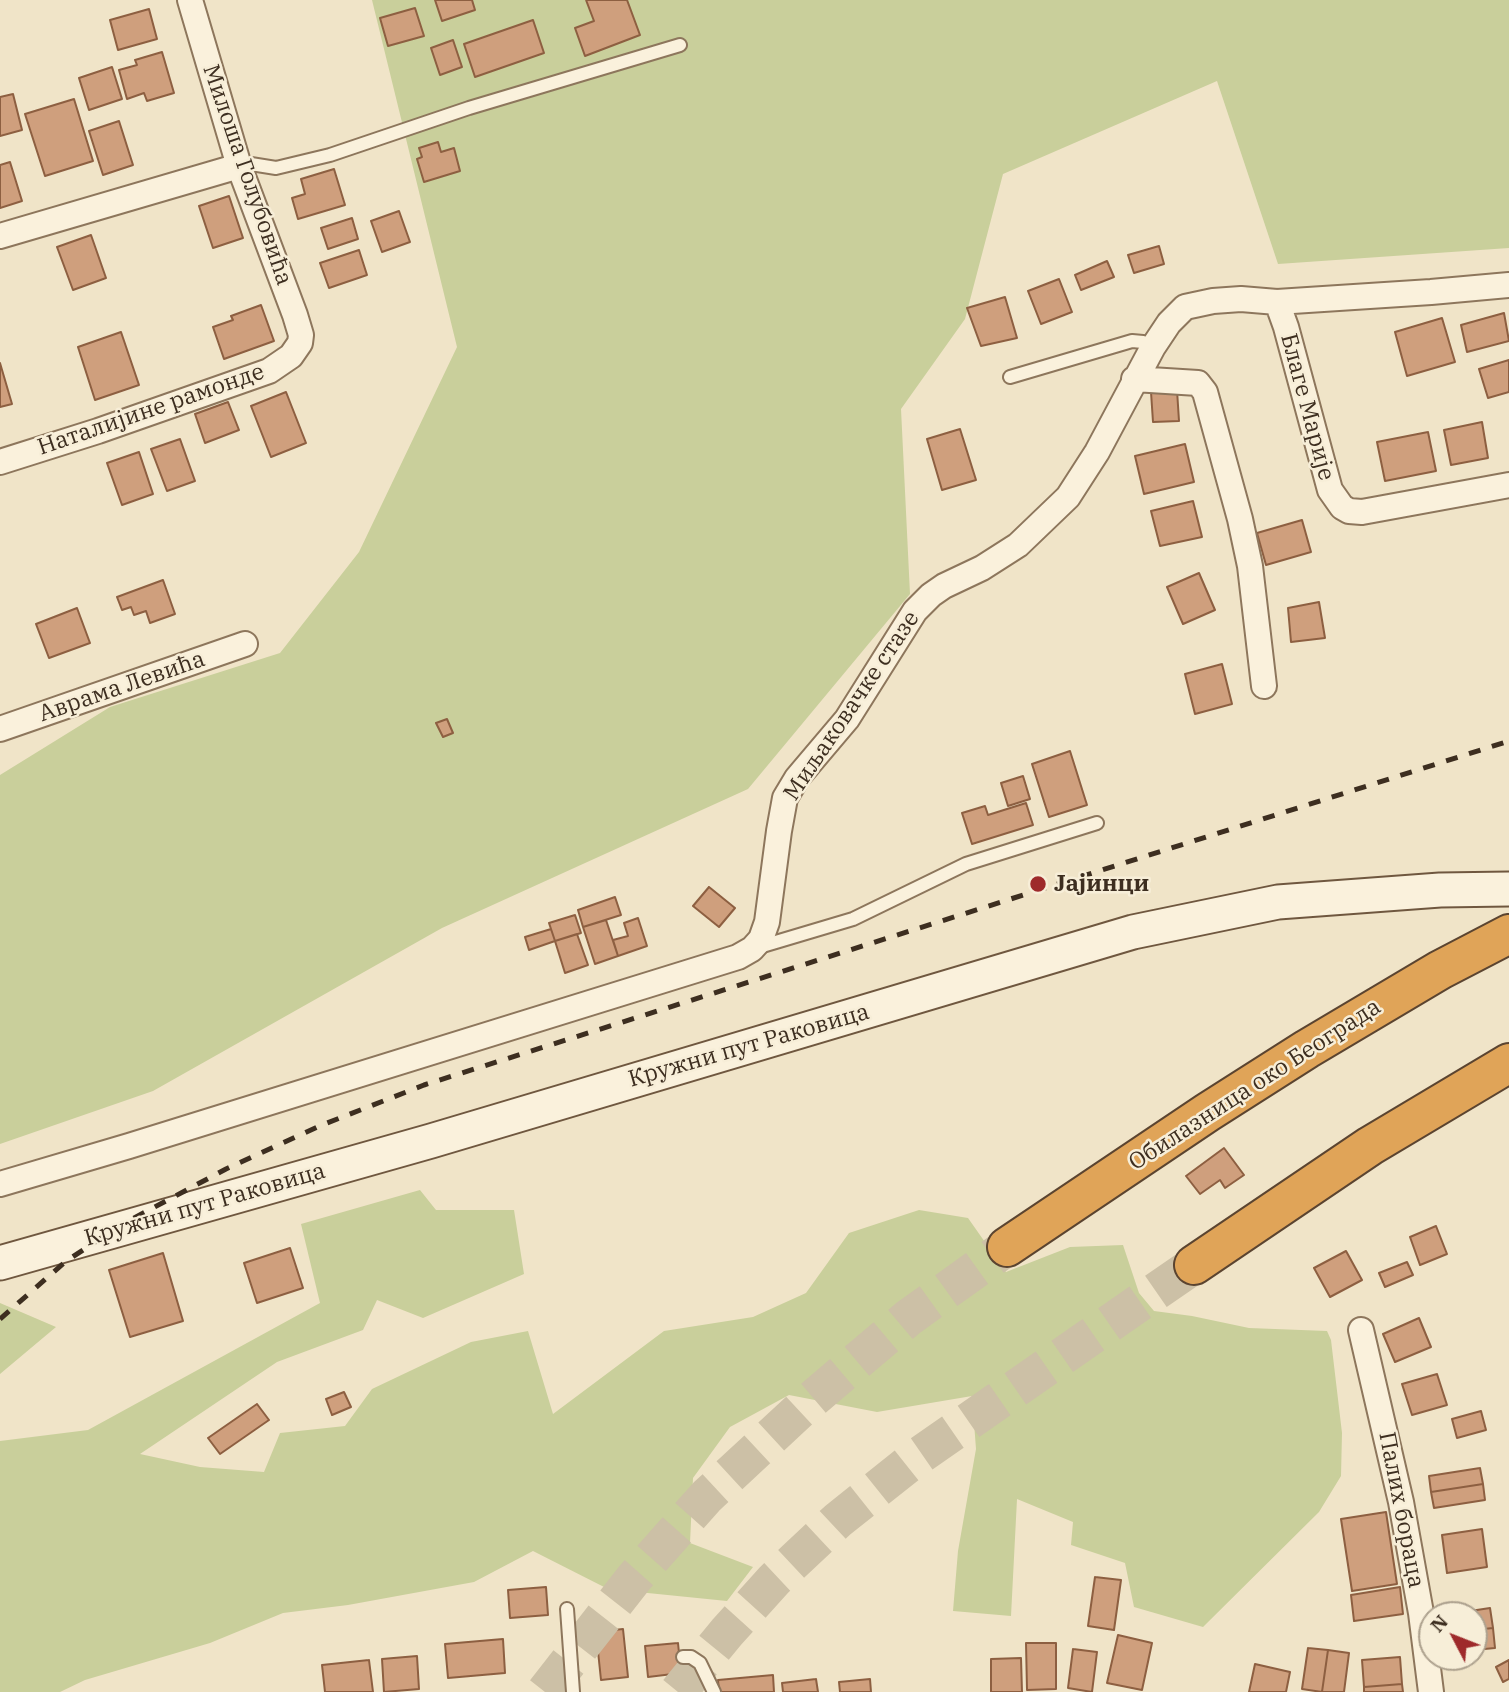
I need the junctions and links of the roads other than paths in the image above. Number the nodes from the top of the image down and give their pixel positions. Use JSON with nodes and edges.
{"nodes":[{"id":1,"x":190,"y":0,"type":"edge"},
{"id":2,"x":680,"y":45,"type":"dead end"},
{"id":3,"x":239,"y":166,"type":"junction"},
{"id":4,"x":0,"y":236,"type":"edge"},
{"id":5,"x":1509,"y":285,"type":"edge"},
{"id":6,"x":1277,"y":302,"type":"junction"},
{"id":7,"x":1185,"y":307,"type":"joint"},
{"id":8,"x":1153,"y":347,"type":"junction"},
{"id":9,"x":296,"y":350,"type":"joint"},
{"id":10,"x":1010,"y":377,"type":"dead end"},
{"id":11,"x":1134,"y":379,"type":"junction"},
{"id":12,"x":0,"y":462,"type":"edge"},
{"id":13,"x":1509,"y":485,"type":"edge"},
{"id":14,"x":245,"y":645,"type":"dead end"},
{"id":15,"x":1264,"y":686,"type":"dead end"},
{"id":16,"x":0,"y":729,"type":"edge"},
{"id":17,"x":1097,"y":823,"type":"dead end"},
{"id":18,"x":1509,"y":889,"type":"edge"},
{"id":19,"x":1509,"y":934,"type":"edge"},
{"id":20,"x":752,"y":949,"type":"junction"},
{"id":21,"x":1509,"y":1063,"type":"edge"},
{"id":22,"x":0,"y":1184,"type":"edge"},
{"id":23,"x":1007,"y":1247,"type":"tunnel mouth"},
{"id":24,"x":0,"y":1263,"type":"edge"},
{"id":25,"x":1194,"y":1265,"type":"tunnel mouth"},
{"id":26,"x":1361,"y":1330,"type":"dead end"},
{"id":27,"x":567,"y":1609,"type":"dead end"},
{"id":28,"x":683,"y":1657,"type":"dead end"},
{"id":29,"x":573,"y":1692,"type":"edge"},
{"id":30,"x":714,"y":1692,"type":"edge"},
{"id":31,"x":1431,"y":1692,"type":"edge"}],
"edges":[{"from":1,"to":3,"type":"street","name":"Милоша Голубовића"},
{"from":2,"to":3,"type":"lane"},
{"from":3,"to":4,"type":"street"},
{"from":3,"to":9,"type":"street","name":"Милоша Голубовића"},
{"from":5,"to":6,"type":"street","name":"Благе Марије"},
{"from":6,"to":7,"type":"street","name":"Благе Марије"},
{"from":6,"to":13,"type":"street","name":"Благе Марије"},
{"from":7,"to":8,"type":"street","name":"Миљаковачке стазе"},
{"from":8,"to":10,"type":"lane"},
{"from":8,"to":11,"type":"street","name":"Миљаковачке стазе"},
{"from":9,"to":12,"type":"street","name":"Наталијине рамонде"},
{"from":11,"to":15,"type":"street"},
{"from":11,"to":20,"type":"street","name":"Миљаковачке стазе"},
{"from":14,"to":16,"type":"street","name":"Аврама Левића"},
{"from":17,"to":20,"type":"lane"},
{"from":18,"to":24,"type":"main road","name":"Кружни пут Раковица"},
{"from":19,"to":23,"type":"highway","name":"Обилазница око Београда"},
{"from":20,"to":22,"type":"street"},
{"from":21,"to":25,"type":"highway"},
{"from":26,"to":31,"type":"street","name":"Палих бораца"},
{"from":27,"to":29,"type":"lane"},
{"from":28,"to":30,"type":"lane"}]}
